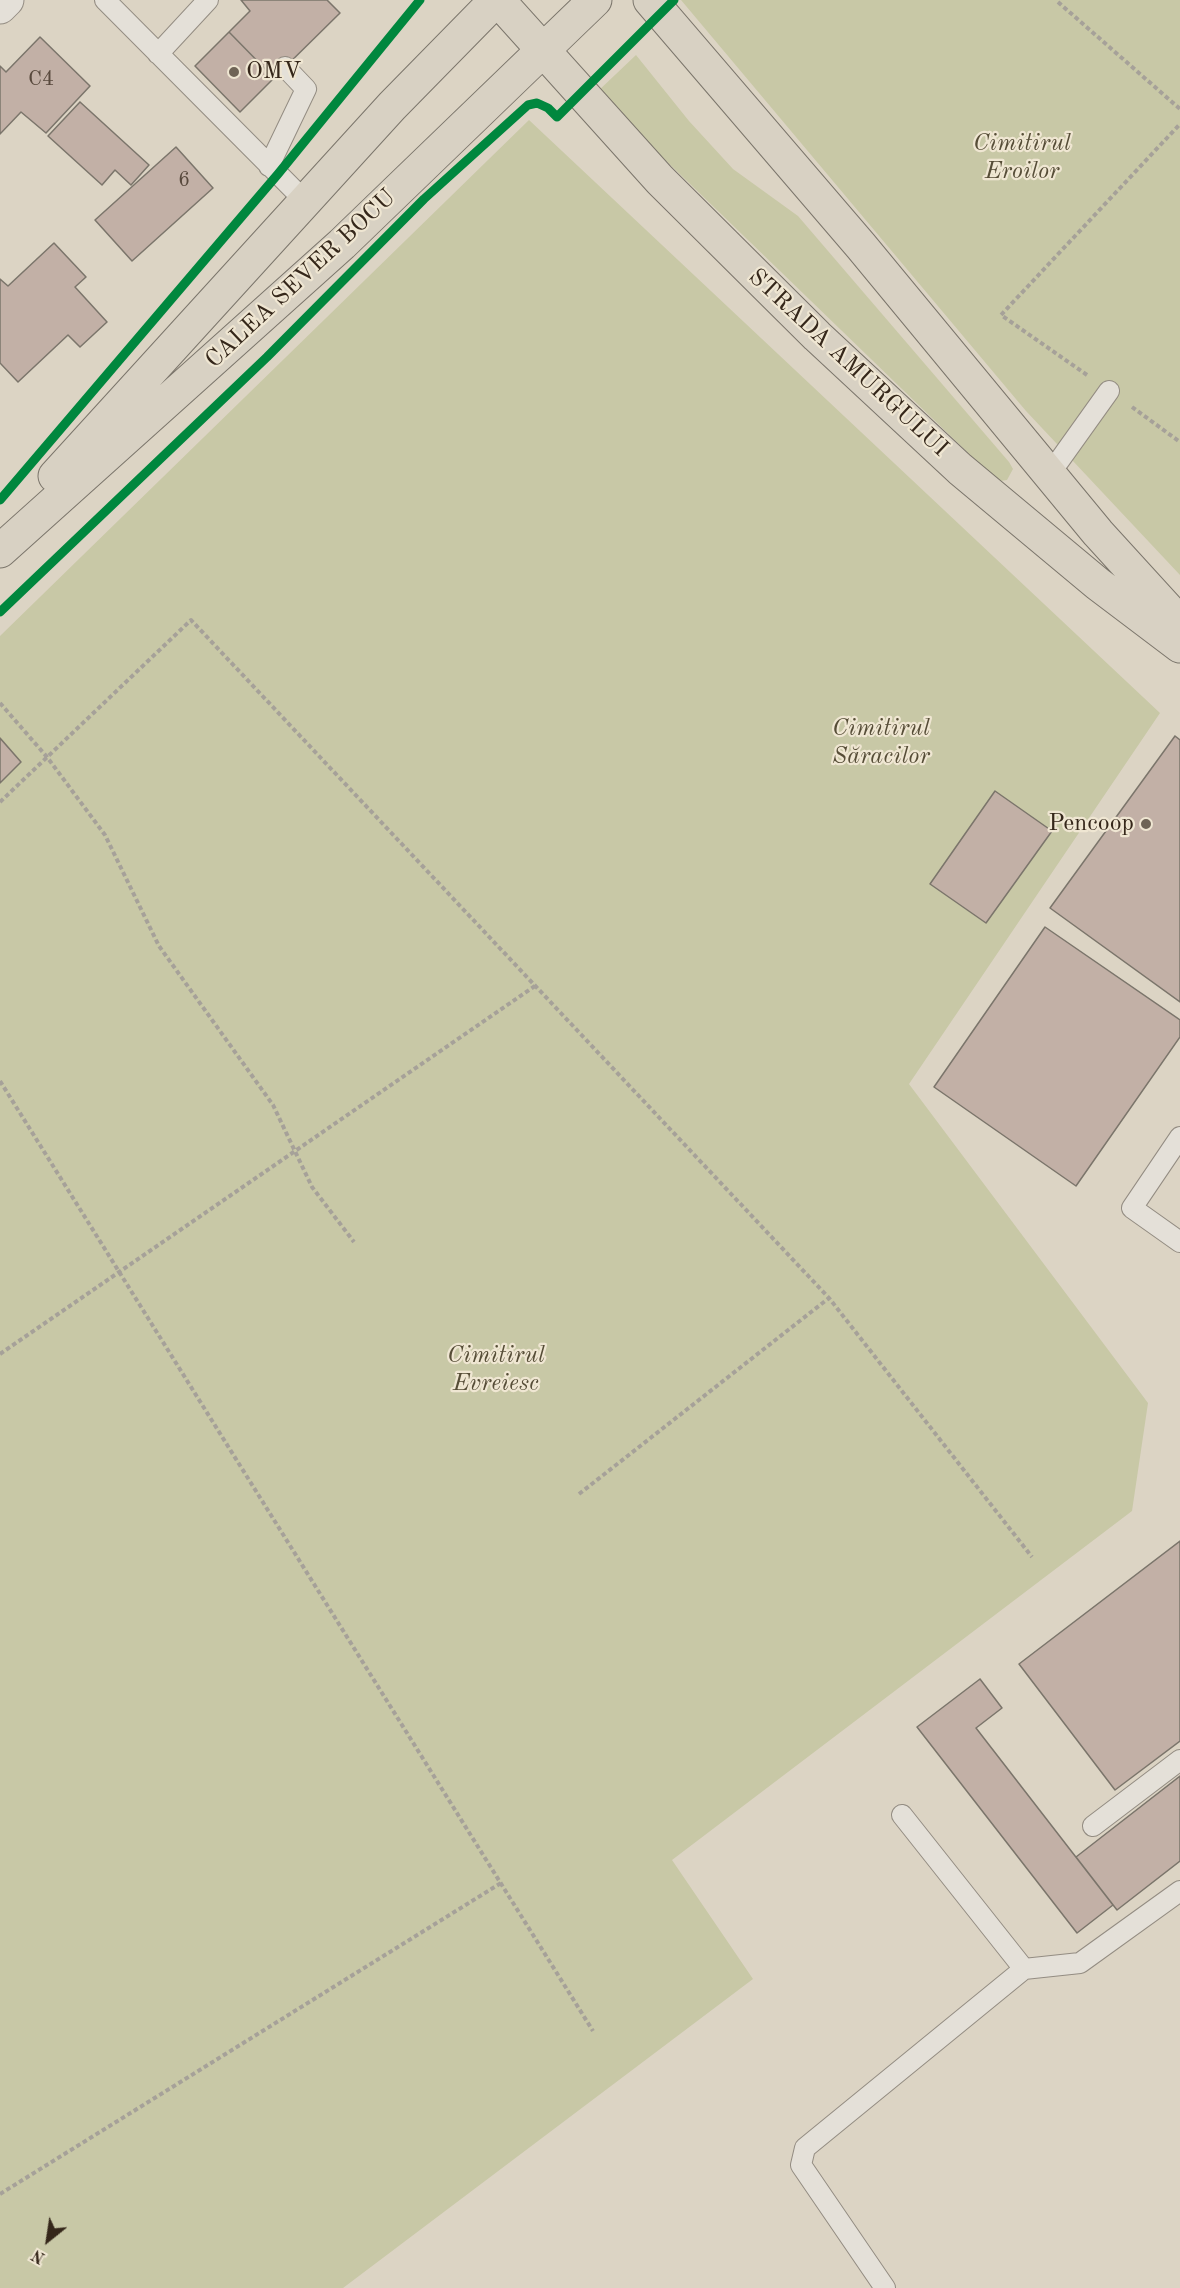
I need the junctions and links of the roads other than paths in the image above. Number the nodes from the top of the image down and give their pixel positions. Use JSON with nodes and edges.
{"nodes":[{"id":1,"x":7,"y":0,"type":"edge"},
{"id":2,"x":105,"y":0,"type":"edge"},
{"id":3,"x":208,"y":0,"type":"edge"},
{"id":4,"x":497,"y":0,"type":"edge"},
{"id":5,"x":595,"y":0,"type":"edge"},
{"id":6,"x":650,"y":0,"type":"edge"},
{"id":7,"x":0,"y":6,"type":"edge"},
{"id":8,"x":542,"y":51,"type":"junction"},
{"id":9,"x":158,"y":54,"type":"junction"},
{"id":10,"x":285,"y":67,"type":"dead end"},
{"id":11,"x":269,"y":165,"type":"junction"},
{"id":12,"x":305,"y":201,"type":"junction"},
{"id":13,"x":1109,"y":391,"type":"dead end"},
{"id":14,"x":1049,"y":475,"type":"junction"},
{"id":15,"x":0,"y":538,"type":"edge"},
{"id":16,"x":0,"y":551,"type":"edge"},
{"id":17,"x":1180,"y":623,"type":"edge"},
{"id":18,"x":1180,"y":646,"type":"edge"},
{"id":19,"x":1180,"y":1137,"type":"edge"},
{"id":20,"x":1180,"y":1242,"type":"edge"},
{"id":21,"x":1180,"y":1760,"type":"edge"},
{"id":22,"x":902,"y":1815,"type":"dead end"},
{"id":23,"x":1093,"y":1826,"type":"dead end"},
{"id":24,"x":1180,"y":1891,"type":"edge"},
{"id":25,"x":1024,"y":1970,"type":"junction"},
{"id":26,"x":885,"y":2288,"type":"edge"}],
"edges":[{"from":1,"to":7,"type":"street"},
{"from":2,"to":9,"type":"lane"},
{"from":3,"to":9,"type":"lane"},
{"from":4,"to":8,"type":"main road","name":"STRADA AMURGULUI"},
{"from":4,"to":12,"type":"main road","name":"CALEA SEVER BOCU"},
{"from":5,"to":8,"type":"main road","name":"CALEA SEVER BOCU"},
{"from":6,"to":14,"type":"main road"},
{"from":8,"to":16,"type":"main road","name":"CALEA SEVER BOCU"},
{"from":8,"to":18,"type":"main road","name":"STRADA AMURGULUI"},
{"from":9,"to":11,"type":"lane"},
{"from":10,"to":11,"type":"lane"},
{"from":11,"to":12,"type":"lane"},
{"from":12,"to":15,"type":"main road","name":"CALEA SEVER BOCU"},
{"from":13,"to":14,"type":"lane"},
{"from":14,"to":17,"type":"main road"},
{"from":19,"to":20,"type":"lane"},
{"from":21,"to":23,"type":"lane"},
{"from":22,"to":25,"type":"lane"},
{"from":24,"to":25,"type":"lane"},
{"from":25,"to":26,"type":"lane"}]}
